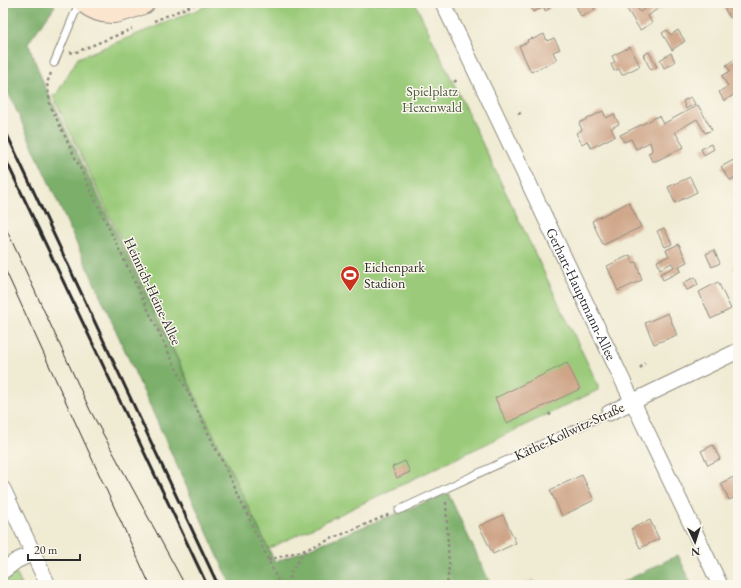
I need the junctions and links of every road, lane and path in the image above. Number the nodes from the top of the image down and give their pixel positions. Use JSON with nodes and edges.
{"nodes":[{"id":1,"x":79,"y":3,"type":"edge"},
{"id":2,"x":85,"y":3,"type":"edge"},
{"id":3,"x":144,"y":3,"type":"edge"},
{"id":4,"x":443,"y":3,"type":"edge"},
{"id":5,"x":54,"y":63,"type":"joint"},
{"id":6,"x":523,"y":112,"type":"dead end"},
{"id":7,"x":518,"y":114,"type":"dead end"},
{"id":8,"x":738,"y":351,"type":"edge"},
{"id":9,"x":645,"y":363,"type":"dead end"},
{"id":10,"x":640,"y":368,"type":"dead end"},
{"id":11,"x":632,"y":402,"type":"junction"},
{"id":12,"x":550,"y":413,"type":"dead end"},
{"id":13,"x":609,"y":413,"type":"joint"},
{"id":14,"x":552,"y":418,"type":"dead end"},
{"id":15,"x":446,"y":488,"type":"junction"},
{"id":16,"x":3,"y":489,"type":"edge"},
{"id":17,"x":399,"y":510,"type":"joint"},
{"id":18,"x":305,"y":550,"type":"junction"},
{"id":19,"x":33,"y":553,"type":"junction"},
{"id":20,"x":268,"y":560,"type":"junction"},
{"id":21,"x":3,"y":570,"type":"edge"},
{"id":22,"x":48,"y":585,"type":"edge"},
{"id":23,"x":280,"y":585,"type":"edge"},
{"id":24,"x":288,"y":585,"type":"edge"},
{"id":25,"x":448,"y":585,"type":"edge"},
{"id":26,"x":720,"y":585,"type":"edge"}],
"edges":[{"from":1,"to":5,"type":"lane"},
{"from":2,"to":3,"type":"street"},
{"from":4,"to":11,"type":"street","name":"Gerhart-Hauptmann-Allee"},
{"from":5,"to":20,"type":"path","name":"Heinrich-Heine-Allee"},
{"from":6,"to":7,"type":"path"},
{"from":8,"to":11,"type":"street","name":"Käthe-Kollwitz-Straße"},
{"from":9,"to":10,"type":"path"},
{"from":11,"to":13,"type":"street","name":"Käthe-Kollwitz-Straße"},
{"from":11,"to":26,"type":"street","name":"Gerhart-Hauptmann-Allee"},
{"from":12,"to":14,"type":"path"},
{"from":13,"to":15,"type":"lane","name":"Käthe-Kollwitz-Straße"},
{"from":15,"to":17,"type":"lane","name":"Käthe-Kollwitz-Straße"},
{"from":15,"to":25,"type":"path"},
{"from":16,"to":19,"type":"street"},
{"from":17,"to":18,"type":"path"},
{"from":18,"to":20,"type":"path"},
{"from":18,"to":24,"type":"path"},
{"from":19,"to":21,"type":"street"},
{"from":19,"to":22,"type":"street"},
{"from":20,"to":23,"type":"path","name":"Heinrich-Heine-Allee"}]}
